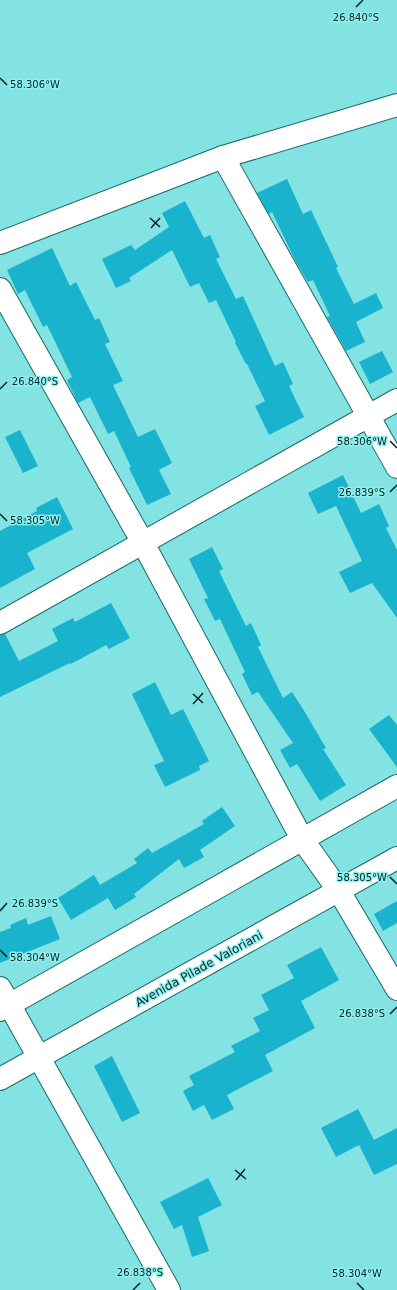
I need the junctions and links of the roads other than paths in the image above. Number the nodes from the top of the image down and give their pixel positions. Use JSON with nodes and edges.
{"nodes":[{"id":1,"x":397,"y":105,"type":"edge"},
{"id":2,"x":223,"y":157,"type":"junction"},
{"id":3,"x":0,"y":244,"type":"edge"},
{"id":4,"x":0,"y":289,"type":"edge"},
{"id":5,"x":397,"y":400,"type":"edge"},
{"id":6,"x":368,"y":416,"type":"junction"},
{"id":7,"x":397,"y":467,"type":"edge"},
{"id":8,"x":143,"y":543,"type":"junction"},
{"id":9,"x":0,"y":623,"type":"edge"},
{"id":10,"x":397,"y":786,"type":"edge"},
{"id":11,"x":302,"y":839,"type":"junction"},
{"id":12,"x":397,"y":858,"type":"edge"},
{"id":13,"x":339,"y":891,"type":"junction"},
{"id":14,"x":397,"y":989,"type":"edge"},
{"id":15,"x":3,"y":1001,"type":"edge"},
{"id":16,"x":40,"y":1058,"type":"junction"},
{"id":17,"x":0,"y":1079,"type":"edge"},
{"id":18,"x":169,"y":1290,"type":"edge"}],
"edges":[{"from":1,"to":2,"type":"street"},
{"from":2,"to":3,"type":"street"},
{"from":2,"to":6,"type":"street"},
{"from":4,"to":8,"type":"street"},
{"from":5,"to":6,"type":"street"},
{"from":6,"to":7,"type":"street"},
{"from":6,"to":8,"type":"street"},
{"from":8,"to":9,"type":"street"},
{"from":8,"to":11,"type":"street"},
{"from":10,"to":11,"type":"street"},
{"from":11,"to":13,"type":"street"},
{"from":11,"to":15,"type":"street"},
{"from":12,"to":13,"type":"street","name":"Avenida Pilade Valoriani"},
{"from":13,"to":14,"type":"street"},
{"from":13,"to":16,"type":"street","name":"Avenida Pilade Valoriani"},
{"from":15,"to":16,"type":"street"},
{"from":16,"to":17,"type":"street","name":"Avenida Pilade Valoriani"},
{"from":16,"to":18,"type":"street"}]}
